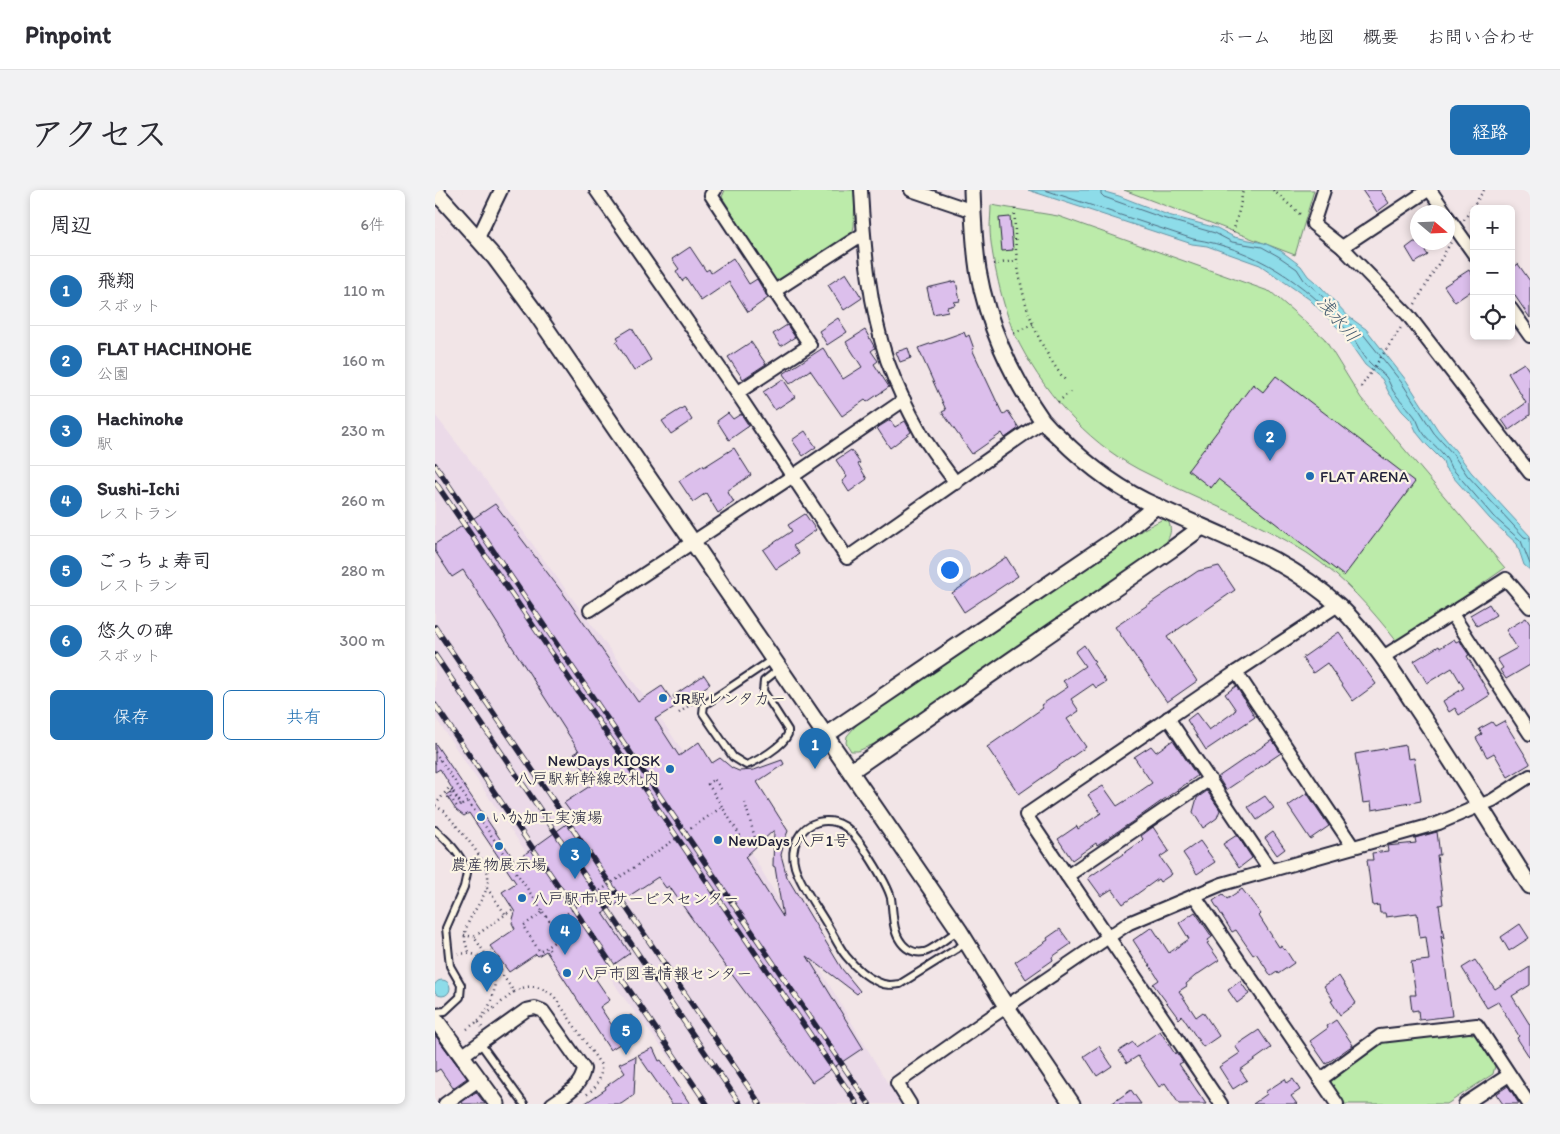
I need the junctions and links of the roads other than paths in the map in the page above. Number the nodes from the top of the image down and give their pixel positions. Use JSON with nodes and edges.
{"nodes":[{"id":1,"x":501,"y":190,"type":"edge"},
{"id":2,"x":596,"y":190,"type":"edge"},
{"id":3,"x":715,"y":190,"type":"edge"},
{"id":4,"x":861,"y":190,"type":"edge"},
{"id":5,"x":911,"y":190,"type":"edge"},
{"id":6,"x":972,"y":190,"type":"edge"},
{"id":7,"x":1324,"y":190,"type":"edge"},
{"id":8,"x":1429,"y":190,"type":"edge"},
{"id":9,"x":435,"y":191,"type":"edge"},
{"id":10,"x":1440,"y":205,"type":"edge"},
{"id":11,"x":973,"y":211,"type":"junction"},
{"id":12,"x":1455,"y":227,"type":"edge"},
{"id":13,"x":863,"y":234,"type":"junction"},
{"id":14,"x":478,"y":238,"type":"junction"},
{"id":15,"x":1342,"y":248,"type":"junction"},
{"id":16,"x":1471,"y":250,"type":"edge"},
{"id":17,"x":773,"y":292,"type":"junction"},
{"id":18,"x":1515,"y":315,"type":"edge"},
{"id":19,"x":1530,"y":336,"type":"edge"},
{"id":20,"x":737,"y":392,"type":"junction"},
{"id":21,"x":904,"y":400,"type":"junction"},
{"id":22,"x":1043,"y":422,"type":"junction"},
{"id":23,"x":1530,"y":473,"type":"edge"},
{"id":24,"x":793,"y":476,"type":"junction"},
{"id":25,"x":956,"y":483,"type":"junction"},
{"id":26,"x":1155,"y":506,"type":"junction"},
{"id":27,"x":1202,"y":526,"type":"junction"},
{"id":28,"x":693,"y":542,"type":"junction"},
{"id":29,"x":1337,"y":605,"type":"junction"},
{"id":30,"x":1530,"y":607,"type":"edge"},
{"id":31,"x":590,"y":610,"type":"dead end"},
{"id":32,"x":1453,"y":614,"type":"junction"},
{"id":33,"x":1383,"y":657,"type":"junction"},
{"id":34,"x":776,"y":664,"type":"junction"},
{"id":35,"x":1236,"y":672,"type":"junction"},
{"id":36,"x":1168,"y":718,"type":"junction"},
{"id":37,"x":1530,"y":734,"type":"edge"},
{"id":38,"x":826,"y":735,"type":"junction"},
{"id":39,"x":851,"y":771,"type":"junction"},
{"id":40,"x":1530,"y":776,"type":"edge"},
{"id":41,"x":1210,"y":779,"type":"junction"},
{"id":42,"x":1480,"y":807,"type":"junction"},
{"id":43,"x":435,"y":830,"type":"edge"},
{"id":44,"x":1353,"y":847,"type":"junction"},
{"id":45,"x":1270,"y":870,"type":"junction"},
{"id":46,"x":1067,"y":876,"type":"junction"},
{"id":47,"x":1530,"y":886,"type":"edge"},
{"id":48,"x":1194,"y":895,"type":"junction"},
{"id":49,"x":963,"y":936,"type":"junction"},
{"id":50,"x":1108,"y":938,"type":"junction"},
{"id":51,"x":1006,"y":1006,"type":"junction"},
{"id":52,"x":435,"y":1012,"type":"edge"},
{"id":53,"x":435,"y":1019,"type":"edge"},
{"id":54,"x":483,"y":1037,"type":"junction"},
{"id":55,"x":463,"y":1055,"type":"junction"},
{"id":56,"x":1509,"y":1075,"type":"junction"},
{"id":57,"x":480,"y":1079,"type":"junction"},
{"id":58,"x":1320,"y":1080,"type":"junction"},
{"id":59,"x":445,"y":1104,"type":"edge"},
{"id":60,"x":497,"y":1104,"type":"edge"},
{"id":61,"x":525,"y":1104,"type":"edge"},
{"id":62,"x":552,"y":1104,"type":"edge"},
{"id":63,"x":910,"y":1104,"type":"edge"},
{"id":64,"x":1072,"y":1104,"type":"edge"},
{"id":65,"x":1221,"y":1104,"type":"edge"},
{"id":66,"x":1337,"y":1104,"type":"edge"},
{"id":67,"x":1465,"y":1104,"type":"edge"},
{"id":68,"x":1529,"y":1104,"type":"edge"}],
"edges":[{"from":1,"to":14,"type":"street"},
{"from":2,"to":20,"type":"street"},
{"from":3,"to":17,"type":"street"},
{"from":4,"to":13,"type":"street"},
{"from":5,"to":11,"type":"street"},
{"from":6,"to":11,"type":"street"},
{"from":7,"to":15,"type":"street"},
{"from":8,"to":10,"type":"street"},
{"from":8,"to":15,"type":"street"},
{"from":9,"to":14,"type":"street"},
{"from":11,"to":22,"type":"street"},
{"from":12,"to":16,"type":"street"},
{"from":13,"to":17,"type":"street"},
{"from":13,"to":21,"type":"street"},
{"from":14,"to":28,"type":"street"},
{"from":15,"to":23,"type":"street"},
{"from":17,"to":20,"type":"street"},
{"from":18,"to":19,"type":"street"},
{"from":20,"to":24,"type":"street"},
{"from":21,"to":24,"type":"street"},
{"from":21,"to":25,"type":"street"},
{"from":22,"to":25,"type":"street"},
{"from":22,"to":26,"type":"street"},
{"from":24,"to":25,"type":"street"},
{"from":24,"to":28,"type":"street"},
{"from":26,"to":27,"type":"street"},
{"from":26,"to":38,"type":"street"},
{"from":27,"to":29,"type":"street"},
{"from":27,"to":39,"type":"street"},
{"from":28,"to":31,"type":"street"},
{"from":28,"to":34,"type":"street"},
{"from":29,"to":33,"type":"street"},
{"from":29,"to":35,"type":"street"},
{"from":30,"to":32,"type":"street"},
{"from":32,"to":33,"type":"street"},
{"from":32,"to":37,"type":"street"},
{"from":33,"to":42,"type":"street"},
{"from":34,"to":34,"type":"lane"},
{"from":34,"to":38,"type":"street"},
{"from":35,"to":36,"type":"street"},
{"from":35,"to":44,"type":"street"},
{"from":36,"to":41,"type":"street"},
{"from":36,"to":46,"type":"street"},
{"from":38,"to":39,"type":"street"},
{"from":39,"to":49,"type":"street"},
{"from":40,"to":42,"type":"street"},
{"from":41,"to":45,"type":"street"},
{"from":41,"to":46,"type":"street"},
{"from":42,"to":44,"type":"street"},
{"from":42,"to":47,"type":"street"},
{"from":43,"to":52,"type":"lane"},
{"from":44,"to":45,"type":"street"},
{"from":45,"to":48,"type":"street"},
{"from":46,"to":50,"type":"street"},
{"from":48,"to":50,"type":"street"},
{"from":48,"to":58,"type":"street"},
{"from":49,"to":49,"type":"lane"},
{"from":49,"to":51,"type":"street"},
{"from":50,"to":51,"type":"street"},
{"from":50,"to":65,"type":"street"},
{"from":51,"to":63,"type":"street"},
{"from":51,"to":64,"type":"street"},
{"from":53,"to":55,"type":"street"},
{"from":54,"to":55,"type":"street"},
{"from":54,"to":61,"type":"lane"},
{"from":54,"to":62,"type":"street"},
{"from":55,"to":57,"type":"street"},
{"from":56,"to":58,"type":"street"},
{"from":56,"to":67,"type":"street"},
{"from":56,"to":68,"type":"street"},
{"from":57,"to":59,"type":"street"},
{"from":57,"to":60,"type":"street"},
{"from":58,"to":66,"type":"street"}]}
